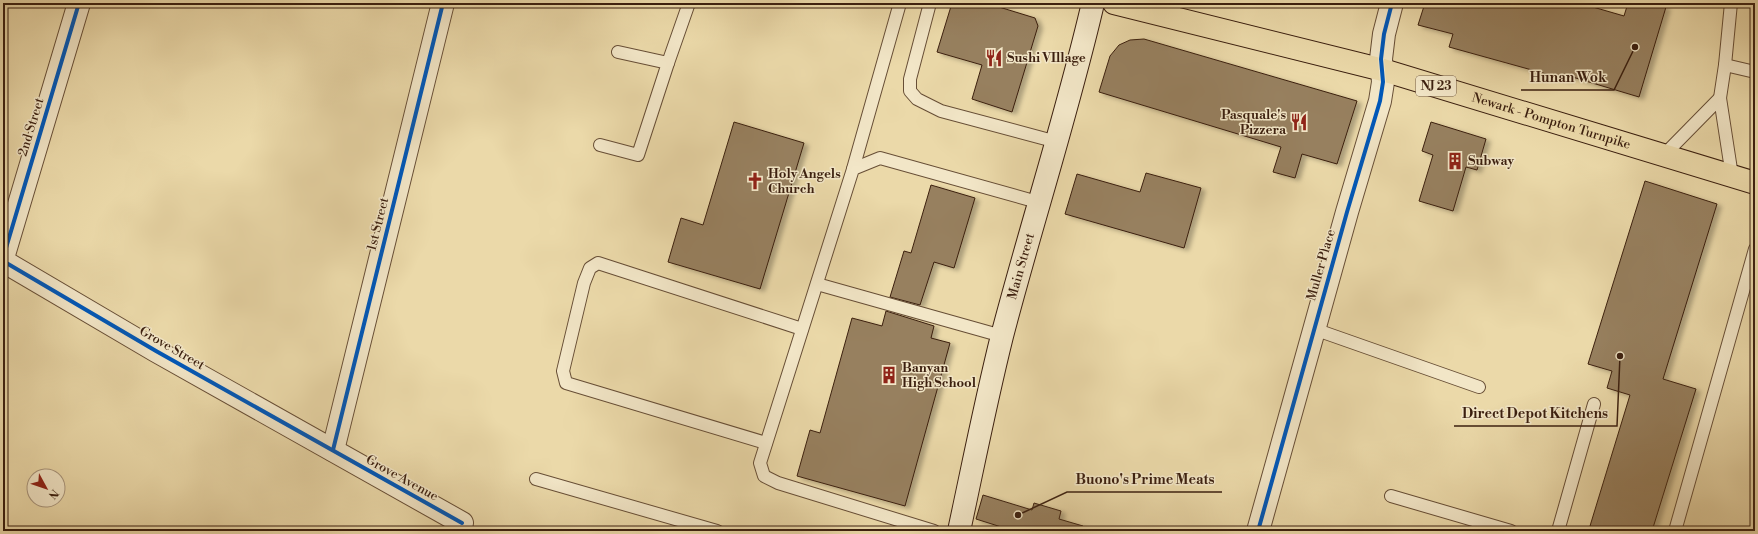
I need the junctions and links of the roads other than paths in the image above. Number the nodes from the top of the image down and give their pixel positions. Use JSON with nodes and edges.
{"nodes":[{"id":1,"x":79,"y":3,"type":"edge"},
{"id":2,"x":443,"y":3,"type":"edge"},
{"id":3,"x":689,"y":3,"type":"edge"},
{"id":4,"x":900,"y":3,"type":"edge"},
{"id":5,"x":930,"y":3,"type":"edge"},
{"id":6,"x":1093,"y":3,"type":"edge"},
{"id":7,"x":1114,"y":3,"type":"edge"},
{"id":8,"x":1392,"y":3,"type":"edge"},
{"id":9,"x":1731,"y":3,"type":"edge"},
{"id":10,"x":618,"y":52,"type":"dead end"},
{"id":11,"x":668,"y":63,"type":"junction"},
{"id":12,"x":1725,"y":65,"type":"junction"},
{"id":13,"x":1383,"y":70,"type":"junction"},
{"id":14,"x":1755,"y":72,"type":"edge"},
{"id":15,"x":1720,"y":98,"type":"junction"},
{"id":16,"x":1057,"y":142,"type":"junction"},
{"id":17,"x":600,"y":145,"type":"dead end"},
{"id":18,"x":1664,"y":155,"type":"junction"},
{"id":19,"x":853,"y":169,"type":"junction"},
{"id":20,"x":1732,"y":176,"type":"junction"},
{"id":21,"x":1755,"y":183,"type":"edge"},
{"id":22,"x":1041,"y":203,"type":"junction"},
{"id":23,"x":1755,"y":250,"type":"edge"},
{"id":24,"x":3,"y":258,"type":"edge"},
{"id":25,"x":3,"y":261,"type":"edge"},
{"id":26,"x":817,"y":284,"type":"junction"},
{"id":27,"x":802,"y":329,"type":"junction"},
{"id":28,"x":1314,"y":329,"type":"junction"},
{"id":29,"x":1002,"y":336,"type":"junction"},
{"id":30,"x":1479,"y":387,"type":"dead end"},
{"id":31,"x":1594,"y":404,"type":"dead end"},
{"id":32,"x":766,"y":443,"type":"junction"},
{"id":33,"x":333,"y":450,"type":"junction"},
{"id":34,"x":536,"y":478,"type":"dead end"},
{"id":35,"x":1391,"y":496,"type":"dead end"},
{"id":36,"x":462,"y":523,"type":"dead end"},
{"id":37,"x":717,"y":531,"type":"edge"},
{"id":38,"x":934,"y":531,"type":"edge"},
{"id":39,"x":959,"y":531,"type":"edge"},
{"id":40,"x":1258,"y":531,"type":"edge"},
{"id":41,"x":1511,"y":531,"type":"edge"},
{"id":42,"x":1558,"y":531,"type":"edge"},
{"id":43,"x":1675,"y":531,"type":"edge"}],
"edges":[{"from":1,"to":24,"type":"street","name":"2nd Street"},
{"from":2,"to":33,"type":"street","name":"1st Street"},
{"from":3,"to":11,"type":"lane"},
{"from":4,"to":19,"type":"lane"},
{"from":5,"to":16,"type":"lane"},
{"from":6,"to":16,"type":"street","name":"Main Street"},
{"from":7,"to":13,"type":"main road","name":"Newark - Pompton Turnpike","number":"NJ 23"},
{"from":8,"to":13,"type":"street","name":"Muller Place"},
{"from":9,"to":12,"type":"lane"},
{"from":10,"to":11,"type":"lane"},
{"from":11,"to":17,"type":"lane"},
{"from":12,"to":14,"type":"lane"},
{"from":12,"to":15,"type":"lane"},
{"from":13,"to":18,"type":"main road","name":"Newark - Pompton Turnpike","number":"NJ 23"},
{"from":13,"to":28,"type":"street","name":"Muller Place"},
{"from":15,"to":18,"type":"lane"},
{"from":15,"to":20,"type":"lane"},
{"from":16,"to":22,"type":"street","name":"Main Street"},
{"from":18,"to":20,"type":"main road","name":"Newark - Pompton Turnpike","number":"NJ 23"},
{"from":19,"to":22,"type":"lane"},
{"from":19,"to":26,"type":"lane"},
{"from":20,"to":21,"type":"main road","name":"Newark - Pompton Turnpike","number":"NJ 23"},
{"from":22,"to":29,"type":"street","name":"Main Street"},
{"from":23,"to":43,"type":"lane"},
{"from":25,"to":33,"type":"street","name":"Grove Street"},
{"from":26,"to":27,"type":"lane"},
{"from":26,"to":29,"type":"lane"},
{"from":27,"to":32,"type":"lane"},
{"from":27,"to":32,"type":"lane"},
{"from":28,"to":30,"type":"lane"},
{"from":28,"to":40,"type":"street","name":"Muller Place"},
{"from":29,"to":39,"type":"street","name":"Main Street"},
{"from":31,"to":42,"type":"lane"},
{"from":32,"to":38,"type":"lane"},
{"from":33,"to":36,"type":"street","name":"Grove Avenue"},
{"from":34,"to":37,"type":"lane"},
{"from":35,"to":41,"type":"lane"}]}
